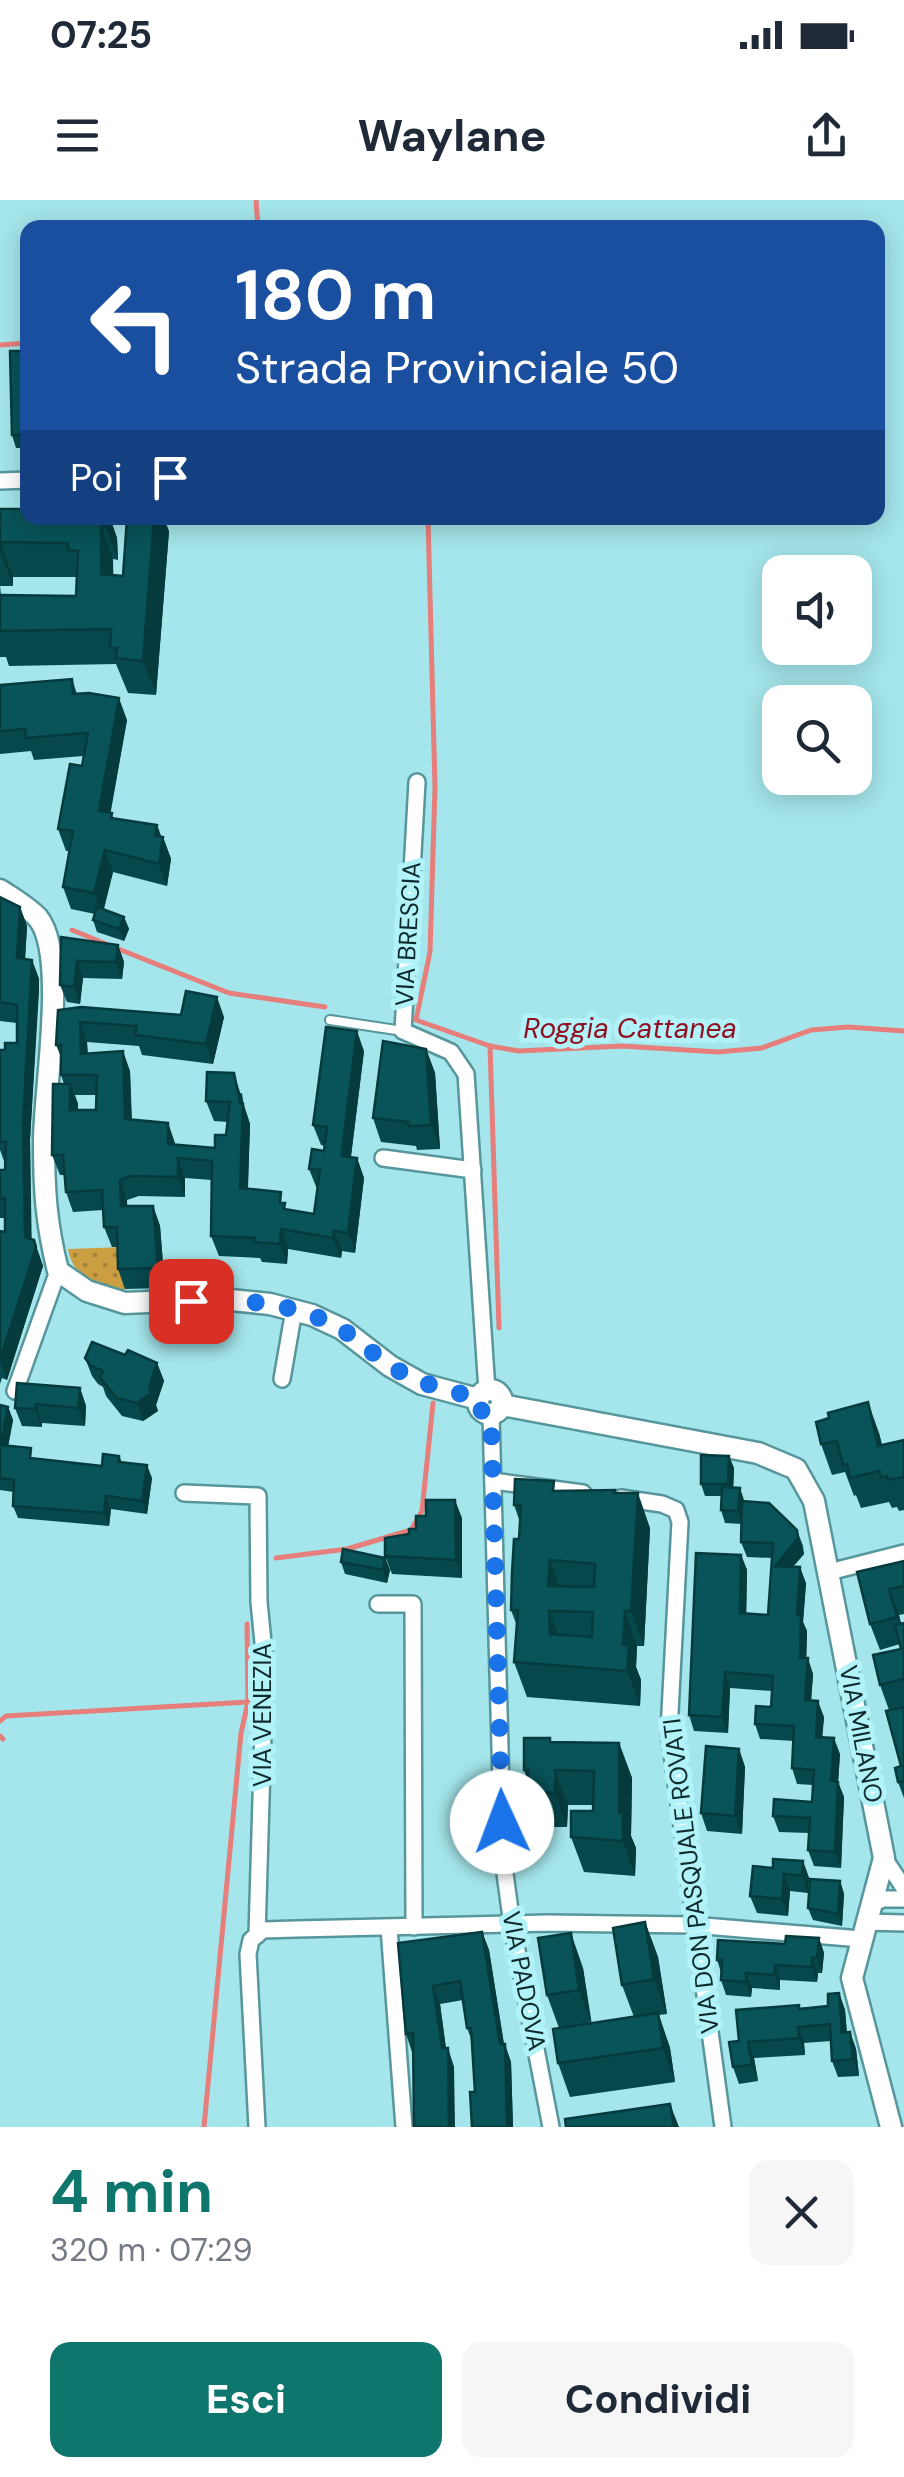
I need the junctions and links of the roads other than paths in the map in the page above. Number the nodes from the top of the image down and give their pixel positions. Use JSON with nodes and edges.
{"nodes":[{"id":1,"x":416,"y":782,"type":"dead end"},
{"id":2,"x":0,"y":890,"type":"edge"},
{"id":3,"x":330,"y":1020,"type":"dead end"},
{"id":4,"x":403,"y":1031,"type":"junction"},
{"id":5,"x":382,"y":1158,"type":"dead end"},
{"id":6,"x":473,"y":1170,"type":"junction"},
{"id":7,"x":58,"y":1271,"type":"junction"},
{"id":8,"x":294,"y":1310,"type":"junction"},
{"id":9,"x":282,"y":1379,"type":"dead end"},
{"id":10,"x":15,"y":1391,"type":"edge"},
{"id":11,"x":489,"y":1402,"type":"junction"},
{"id":12,"x":493,"y":1482,"type":"junction"},
{"id":13,"x":184,"y":1493,"type":"dead end"},
{"id":14,"x":904,"y":1553,"type":"edge"},
{"id":15,"x":829,"y":1572,"type":"junction"},
{"id":16,"x":378,"y":1604,"type":"dead end"},
{"id":17,"x":884,"y":1858,"type":"junction"},
{"id":18,"x":904,"y":1888,"type":"edge"},
{"id":19,"x":904,"y":1899,"type":"edge"},
{"id":20,"x":866,"y":1922,"type":"junction"},
{"id":21,"x":904,"y":1923,"type":"edge"},
{"id":22,"x":512,"y":1925,"type":"junction"},
{"id":23,"x":693,"y":1925,"type":"junction"},
{"id":24,"x":414,"y":1927,"type":"junction"},
{"id":25,"x":389,"y":1928,"type":"junction"},
{"id":26,"x":258,"y":1935,"type":"junction"},
{"id":27,"x":257,"y":2127,"type":"edge"},
{"id":28,"x":404,"y":2127,"type":"edge"},
{"id":29,"x":552,"y":2127,"type":"edge"},
{"id":30,"x":723,"y":2127,"type":"edge"},
{"id":31,"x":890,"y":2127,"type":"edge"}],
"edges":[{"from":1,"to":4,"type":"street","name":"VIA BRESCIA"},
{"from":2,"to":7,"type":"street"},
{"from":3,"to":4,"type":"lane"},
{"from":4,"to":6,"type":"street","name":"VIA BRESCIA"},
{"from":5,"to":6,"type":"street"},
{"from":6,"to":11,"type":"street","name":"VIA BRESCIA"},
{"from":7,"to":8,"type":"street"},
{"from":7,"to":10,"type":"street"},
{"from":8,"to":9,"type":"street"},
{"from":8,"to":11,"type":"street"},
{"from":11,"to":12,"type":"street","name":"VIA PADOVA"},
{"from":11,"to":15,"type":"street"},
{"from":12,"to":22,"type":"street","name":"VIA PADOVA"},
{"from":12,"to":23,"type":"street","name":"VIA DON PASQUALE ROVATI"},
{"from":13,"to":26,"type":"street","name":"VIA VENEZIA"},
{"from":14,"to":15,"type":"street"},
{"from":15,"to":17,"type":"street","name":"VIA MILANO"},
{"from":16,"to":24,"type":"street"},
{"from":17,"to":18,"type":"street"},
{"from":17,"to":20,"type":"street","name":"VIA MILANO"},
{"from":19,"to":20,"type":"street"},
{"from":20,"to":21,"type":"street"},
{"from":20,"to":23,"type":"street"},
{"from":20,"to":31,"type":"street","name":"VIA MILANO"},
{"from":22,"to":23,"type":"street"},
{"from":22,"to":24,"type":"street"},
{"from":22,"to":29,"type":"street","name":"VIA PADOVA"},
{"from":23,"to":30,"type":"street","name":"VIA DON PASQUALE ROVATI"},
{"from":24,"to":25,"type":"street"},
{"from":25,"to":26,"type":"street"},
{"from":25,"to":28,"type":"street"},
{"from":26,"to":27,"type":"street","name":"VIA VENEZIA"}]}
